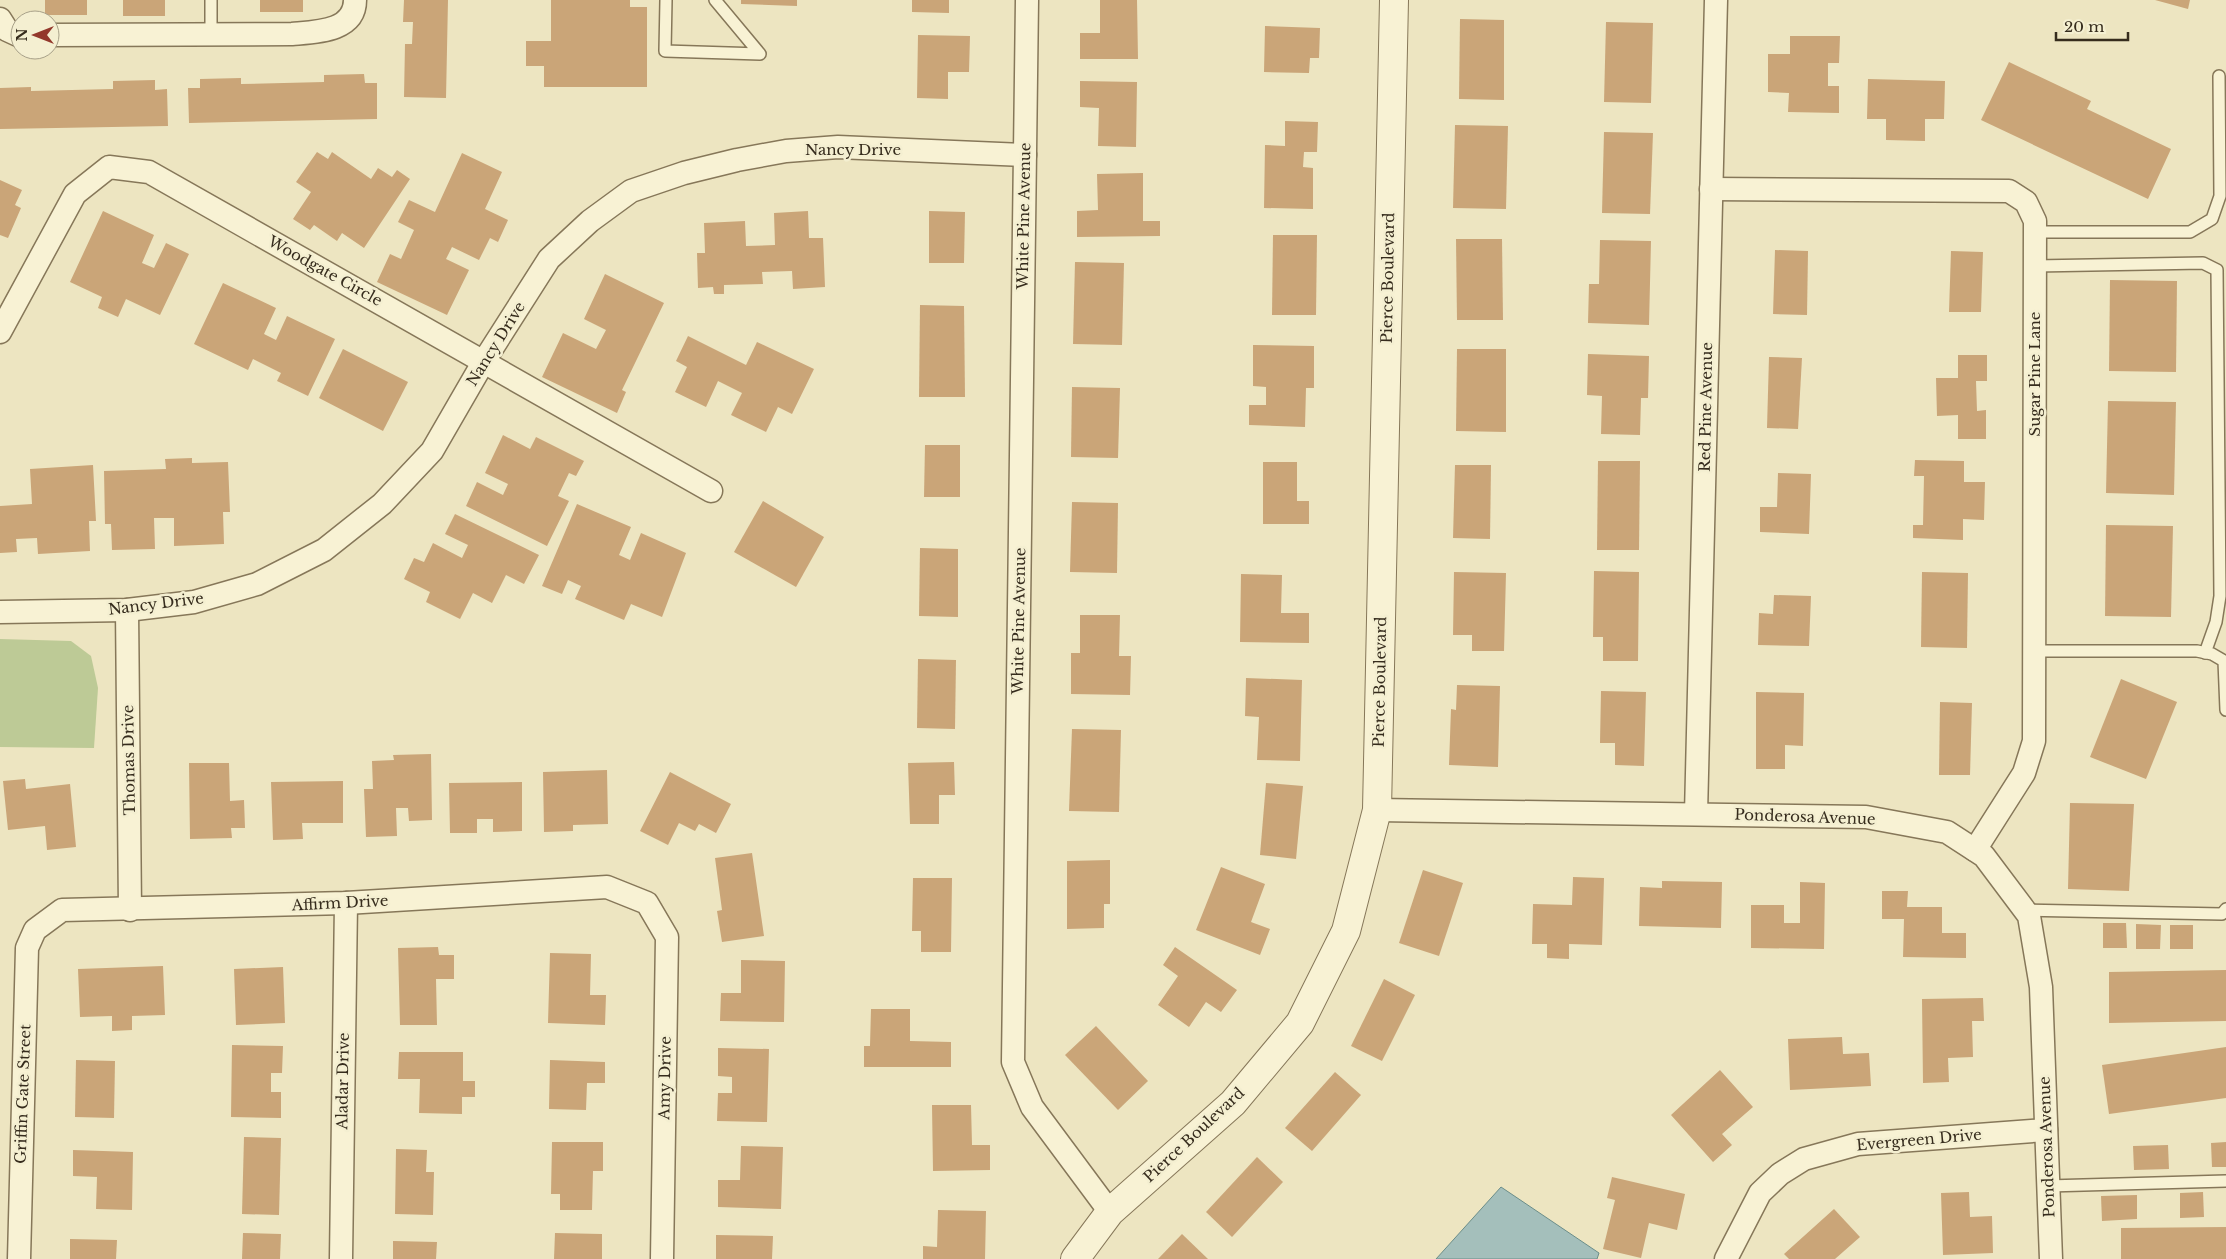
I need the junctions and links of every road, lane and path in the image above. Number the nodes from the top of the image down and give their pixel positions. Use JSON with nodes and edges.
{"nodes":[{"id":1,"x":211,"y":0,"type":"edge"},
{"id":2,"x":355,"y":0,"type":"edge"},
{"id":3,"x":666,"y":0,"type":"edge"},
{"id":4,"x":715,"y":0,"type":"edge"},
{"id":5,"x":1027,"y":0,"type":"edge"},
{"id":6,"x":1394,"y":0,"type":"edge"},
{"id":7,"x":1716,"y":0,"type":"edge"},
{"id":8,"x":0,"y":19,"type":"edge"},
{"id":9,"x":10,"y":31,"type":"edge"},
{"id":10,"x":211,"y":34,"type":"junction"},
{"id":11,"x":60,"y":35,"type":"edge"},
{"id":12,"x":2219,"y":76,"type":"dead end"},
{"id":13,"x":1024,"y":155,"type":"junction"},
{"id":14,"x":1711,"y":189,"type":"junction"},
{"id":15,"x":2035,"y":232,"type":"junction"},
{"id":16,"x":2035,"y":266,"type":"junction"},
{"id":17,"x":0,"y":332,"type":"edge"},
{"id":18,"x":484,"y":361,"type":"junction"},
{"id":19,"x":711,"y":491,"type":"dead end"},
{"id":20,"x":127,"y":610,"type":"junction"},
{"id":21,"x":0,"y":612,"type":"edge"},
{"id":22,"x":2034,"y":651,"type":"junction"},
{"id":23,"x":2205,"y":653,"type":"junction"},
{"id":24,"x":2226,"y":710,"type":"edge"},
{"id":25,"x":1377,"y":810,"type":"junction"},
{"id":26,"x":1696,"y":814,"type":"junction"},
{"id":27,"x":1975,"y":850,"type":"junction"},
{"id":28,"x":346,"y":903,"type":"junction"},
{"id":29,"x":647,"y":903,"type":"joint"},
{"id":30,"x":2226,"y":909,"type":"edge"},
{"id":31,"x":130,"y":910,"type":"junction"},
{"id":32,"x":2025,"y":910,"type":"junction"},
{"id":33,"x":35,"y":930,"type":"joint"},
{"id":34,"x":2046,"y":1130,"type":"junction"},
{"id":35,"x":2226,"y":1181,"type":"edge"},
{"id":36,"x":2048,"y":1186,"type":"junction"},
{"id":37,"x":1110,"y":1212,"type":"junction"},
{"id":38,"x":19,"y":1259,"type":"edge"},
{"id":39,"x":341,"y":1259,"type":"edge"},
{"id":40,"x":662,"y":1259,"type":"edge"},
{"id":41,"x":1075,"y":1259,"type":"edge"},
{"id":42,"x":1726,"y":1259,"type":"edge"},
{"id":43,"x":2051,"y":1259,"type":"edge"}],
"edges":[{"from":1,"to":10,"type":"lane"},
{"from":2,"to":10,"type":"street"},
{"from":3,"to":4,"type":"lane"},
{"from":5,"to":13,"type":"street","name":"White Pine Avenue"},
{"from":6,"to":25,"type":"street","name":"Pierce Boulevard"},
{"from":7,"to":14,"type":"street","name":"Red Pine Avenue"},
{"from":8,"to":9,"type":"street"},
{"from":10,"to":11,"type":"street"},
{"from":12,"to":15,"type":"lane"},
{"from":13,"to":18,"type":"street","name":"Nancy Drive"},
{"from":13,"to":37,"type":"street","name":"White Pine Avenue"},
{"from":14,"to":15,"type":"street","name":"Sugar Pine Lane"},
{"from":14,"to":26,"type":"street","name":"Red Pine Avenue"},
{"from":15,"to":16,"type":"street","name":"Sugar Pine Lane"},
{"from":16,"to":22,"type":"street","name":"Sugar Pine Lane"},
{"from":16,"to":23,"type":"lane"},
{"from":17,"to":18,"type":"street","name":"Woodgate Circle"},
{"from":18,"to":19,"type":"street","name":"Woodgate Circle"},
{"from":18,"to":20,"type":"street","name":"Nancy Drive"},
{"from":20,"to":21,"type":"street","name":"Nancy Drive"},
{"from":20,"to":31,"type":"street","name":"Thomas Drive"},
{"from":22,"to":23,"type":"lane"},
{"from":22,"to":27,"type":"street","name":"Sugar Pine Lane"},
{"from":23,"to":24,"type":"lane"},
{"from":25,"to":26,"type":"street","name":"Ponderosa Avenue"},
{"from":25,"to":37,"type":"street","name":"Pierce Boulevard"},
{"from":26,"to":27,"type":"street","name":"Ponderosa Avenue"},
{"from":27,"to":32,"type":"street","name":"Ponderosa Avenue"},
{"from":28,"to":29,"type":"street","name":"Affirm Drive"},
{"from":28,"to":31,"type":"street","name":"Affirm Drive"},
{"from":28,"to":39,"type":"street","name":"Aladar Drive"},
{"from":29,"to":40,"type":"street","name":"Amy Drive"},
{"from":30,"to":32,"type":"lane"},
{"from":31,"to":33,"type":"street","name":"Affirm Drive"},
{"from":32,"to":34,"type":"street","name":"Ponderosa Avenue"},
{"from":33,"to":38,"type":"street","name":"Griffin Gate Street"},
{"from":34,"to":36,"type":"street","name":"Ponderosa Avenue"},
{"from":34,"to":42,"type":"street","name":"Evergreen Drive"},
{"from":35,"to":36,"type":"lane"},
{"from":36,"to":43,"type":"street","name":"Ponderosa Avenue"},
{"from":37,"to":41,"type":"street","name":"Pierce Boulevard"}]}
